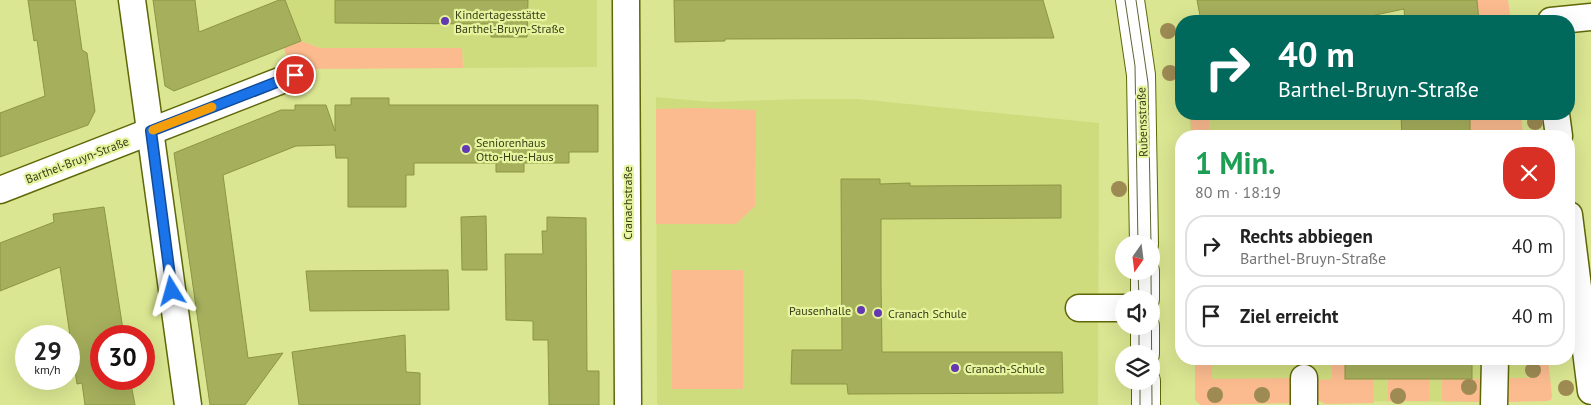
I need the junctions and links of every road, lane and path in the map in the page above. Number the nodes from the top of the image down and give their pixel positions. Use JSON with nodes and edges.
{"nodes":[{"id":1,"x":132,"y":0,"type":"edge"},
{"id":2,"x":626,"y":0,"type":"edge"},
{"id":3,"x":1130,"y":0,"type":"edge"},
{"id":4,"x":1542,"y":0,"type":"edge"},
{"id":5,"x":1543,"y":15,"type":"edge"},
{"id":6,"x":1591,"y":17,"type":"edge"},
{"id":7,"x":1575,"y":19,"type":"edge"},
{"id":8,"x":295,"y":75,"type":"dead end"},
{"id":9,"x":151,"y":131,"type":"junction"},
{"id":10,"x":0,"y":190,"type":"edge"},
{"id":11,"x":1144,"y":235,"type":"edge"},
{"id":12,"x":1575,"y":263,"type":"edge"},
{"id":13,"x":1079,"y":308,"type":"dead end"},
{"id":14,"x":1115,"y":308,"type":"edge"},
{"id":15,"x":1495,"y":365,"type":"edge"},
{"id":16,"x":1304,"y":378,"type":"dead end"},
{"id":17,"x":1146,"y":390,"type":"edge"},
{"id":18,"x":1591,"y":391,"type":"edge"},
{"id":19,"x":188,"y":405,"type":"edge"},
{"id":20,"x":628,"y":405,"type":"edge"},
{"id":21,"x":1146,"y":405,"type":"edge"},
{"id":22,"x":1304,"y":405,"type":"edge"},
{"id":23,"x":1494,"y":405,"type":"edge"}],
"edges":[{"from":1,"to":9,"type":"street"},
{"from":2,"to":20,"type":"street","name":"Cranachstraße"},
{"from":3,"to":11,"type":"main road","name":"Rubensstraße"},
{"from":4,"to":5,"type":"street"},
{"from":6,"to":7,"type":"street"},
{"from":8,"to":9,"type":"street","name":"Barthel-Bruyn-Straße"},
{"from":9,"to":10,"type":"street","name":"Barthel-Bruyn-Straße"},
{"from":9,"to":19,"type":"street"},
{"from":12,"to":18,"type":"street"},
{"from":13,"to":14,"type":"street"},
{"from":15,"to":23,"type":"street"},
{"from":16,"to":22,"type":"street"},
{"from":17,"to":21,"type":"main road"}]}
